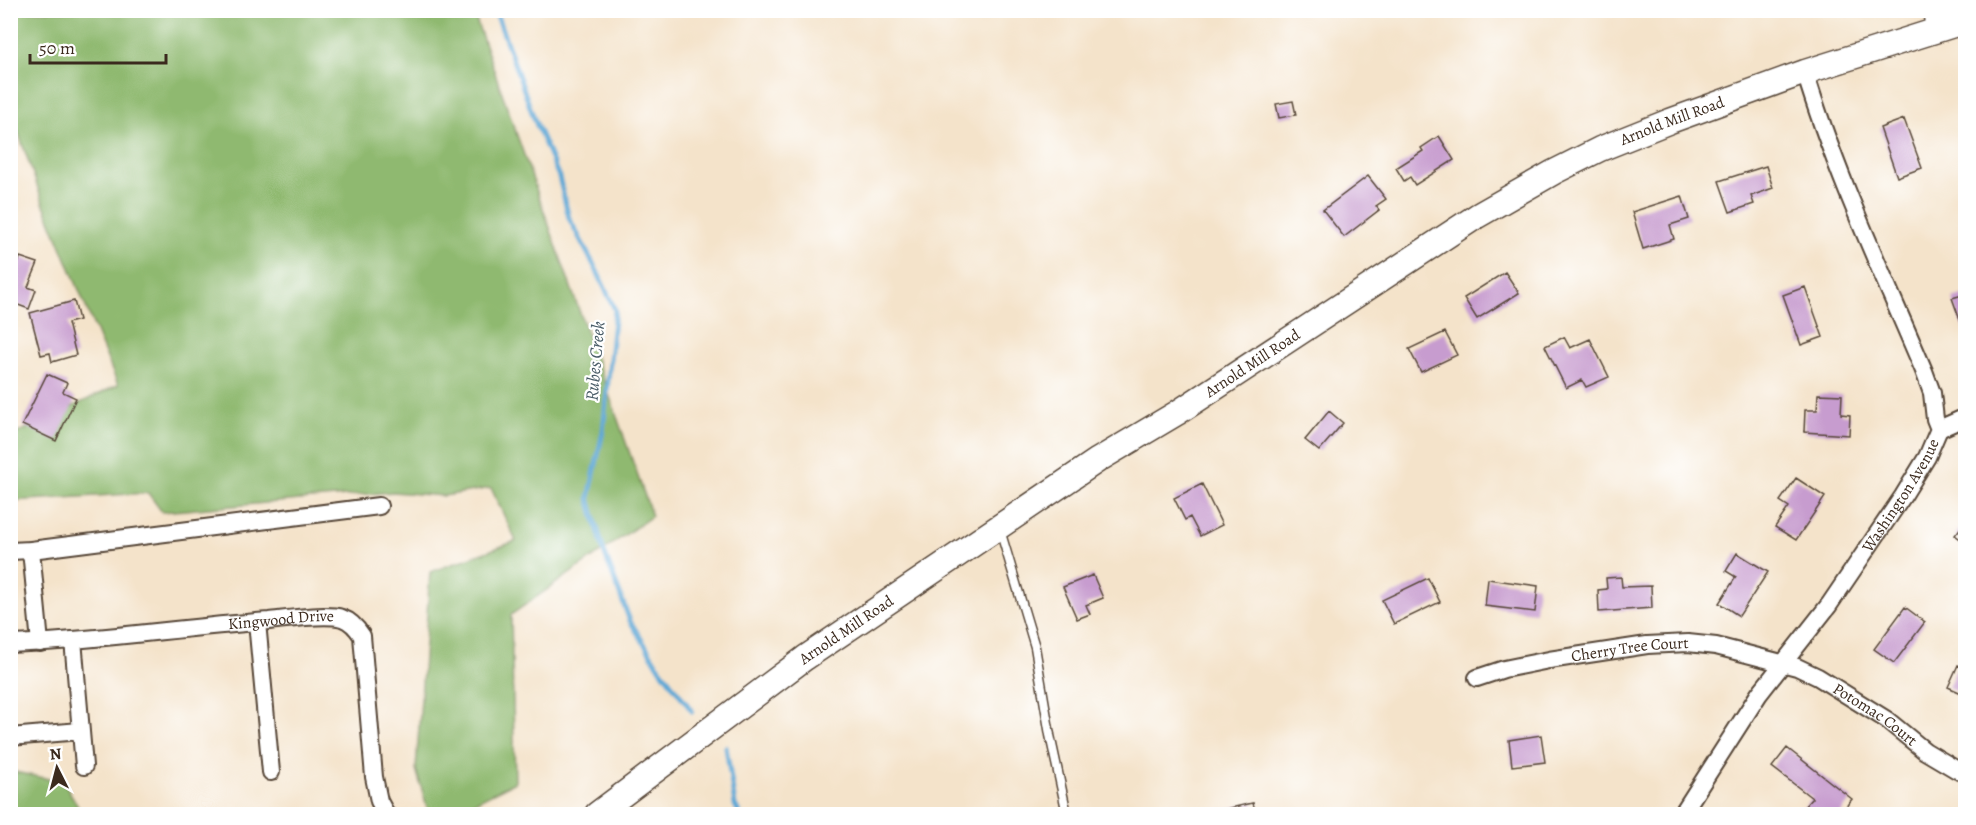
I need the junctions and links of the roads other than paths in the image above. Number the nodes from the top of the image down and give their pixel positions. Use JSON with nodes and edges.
{"nodes":[{"id":1,"x":1965,"y":21,"type":"edge"},
{"id":2,"x":1928,"y":22,"type":"edge"},
{"id":3,"x":1805,"y":72,"type":"junction"},
{"id":4,"x":1965,"y":417,"type":"edge"},
{"id":5,"x":1939,"y":429,"type":"junction"},
{"id":6,"x":379,"y":506,"type":"dead end"},
{"id":7,"x":999,"y":526,"type":"junction"},
{"id":8,"x":30,"y":550,"type":"junction"},
{"id":9,"x":10,"y":551,"type":"edge"},
{"id":10,"x":257,"y":622,"type":"junction"},
{"id":11,"x":73,"y":640,"type":"junction"},
{"id":12,"x":40,"y":643,"type":"junction"},
{"id":13,"x":10,"y":644,"type":"edge"},
{"id":14,"x":1783,"y":664,"type":"junction"},
{"id":15,"x":1478,"y":678,"type":"dead end"},
{"id":16,"x":80,"y":731,"type":"junction"},
{"id":17,"x":10,"y":737,"type":"edge"},
{"id":18,"x":84,"y":766,"type":"dead end"},
{"id":19,"x":271,"y":772,"type":"dead end"},
{"id":20,"x":1965,"y":773,"type":"edge"},
{"id":21,"x":386,"y":814,"type":"edge"},
{"id":22,"x":597,"y":814,"type":"edge"},
{"id":23,"x":1067,"y":814,"type":"edge"},
{"id":24,"x":1682,"y":814,"type":"edge"}],
"edges":[{"from":1,"to":2,"type":"main road","name":"Arnold Mill Road"},
{"from":2,"to":3,"type":"main road","name":"Arnold Mill Road"},
{"from":3,"to":5,"type":"street","name":"Washington Avenue"},
{"from":3,"to":7,"type":"main road","name":"Arnold Mill Road"},
{"from":4,"to":5,"type":"street"},
{"from":5,"to":14,"type":"street","name":"Washington Avenue"},
{"from":6,"to":8,"type":"street"},
{"from":7,"to":22,"type":"main road","name":"Arnold Mill Road"},
{"from":7,"to":23,"type":"lane"},
{"from":8,"to":9,"type":"street"},
{"from":8,"to":12,"type":"street"},
{"from":10,"to":11,"type":"street","name":"Kingwood Drive"},
{"from":10,"to":19,"type":"street"},
{"from":10,"to":21,"type":"street","name":"Kingwood Drive"},
{"from":11,"to":12,"type":"street","name":"Kingwood Drive"},
{"from":11,"to":16,"type":"street"},
{"from":12,"to":13,"type":"street","name":"Kingwood Drive"},
{"from":14,"to":15,"type":"street","name":"Cherry Tree Court"},
{"from":14,"to":20,"type":"street","name":"Potomac Court"},
{"from":14,"to":24,"type":"street","name":"Washington Avenue"},
{"from":16,"to":17,"type":"street"},
{"from":16,"to":18,"type":"street"}]}
